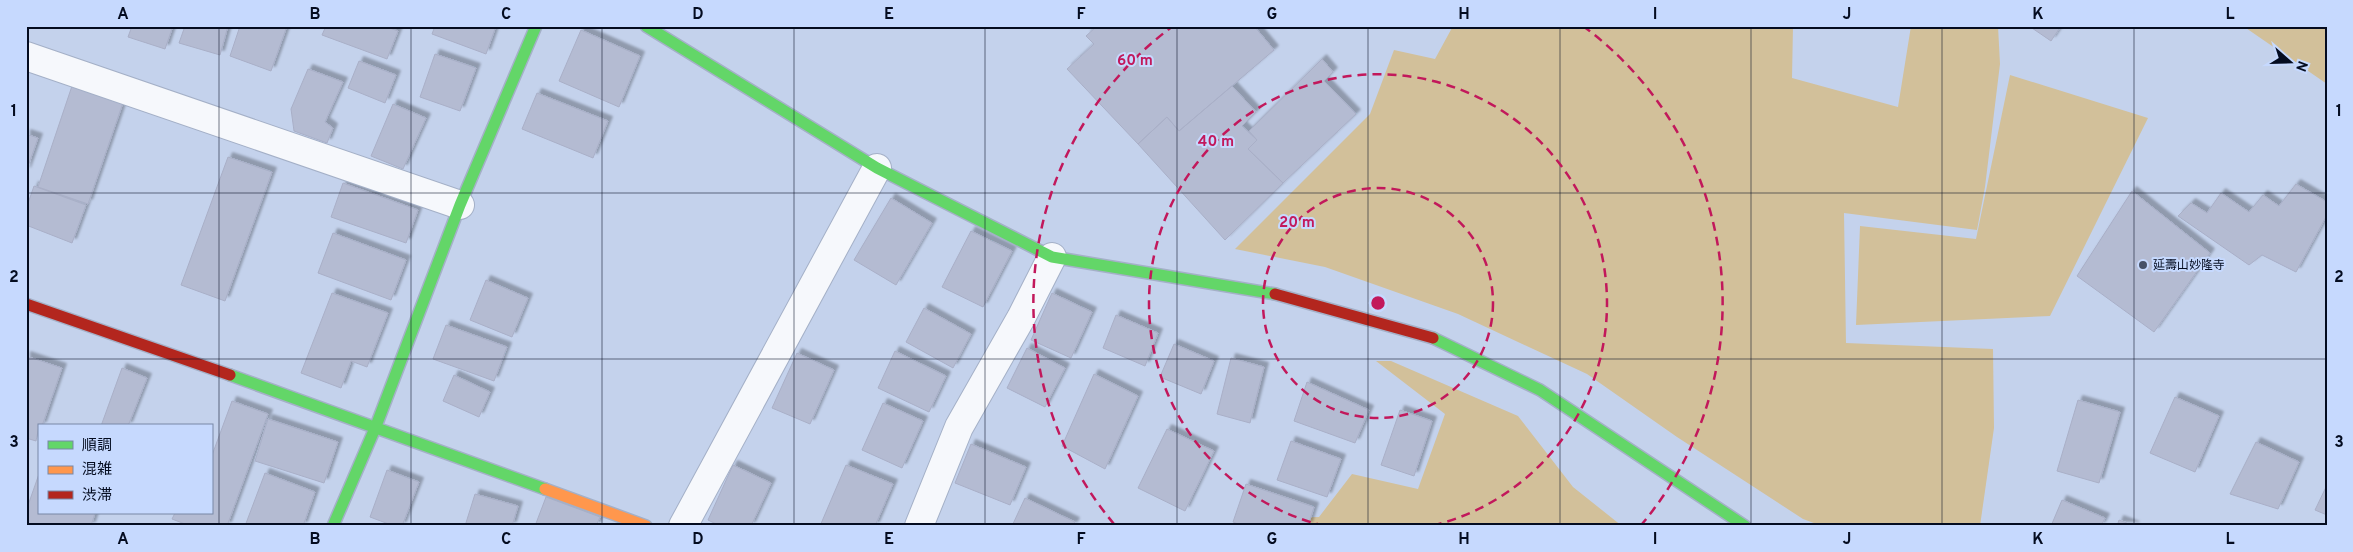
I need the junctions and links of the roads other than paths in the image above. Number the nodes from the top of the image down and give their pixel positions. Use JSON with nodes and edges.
{"nodes":[{"id":1,"x":536,"y":26,"type":"edge"},
{"id":2,"x":646,"y":26,"type":"edge"},
{"id":3,"x":26,"y":56,"type":"edge"},
{"id":4,"x":877,"y":168,"type":"junction"},
{"id":5,"x":460,"y":206,"type":"junction"},
{"id":6,"x":1052,"y":256,"type":"junction"},
{"id":7,"x":26,"y":304,"type":"edge"},
{"id":8,"x":376,"y":426,"type":"junction"},
{"id":9,"x":333,"y":526,"type":"edge"},
{"id":10,"x":646,"y":526,"type":"edge"},
{"id":11,"x":683,"y":526,"type":"edge"},
{"id":12,"x":919,"y":526,"type":"edge"},
{"id":13,"x":1745,"y":526,"type":"edge"}],
"edges":[{"from":1,"to":5,"type":"street"},
{"from":2,"to":4,"type":"street"},
{"from":3,"to":5,"type":"street"},
{"from":4,"to":6,"type":"street"},
{"from":4,"to":11,"type":"street"},
{"from":5,"to":8,"type":"street"},
{"from":6,"to":12,"type":"street"},
{"from":6,"to":13,"type":"street"},
{"from":7,"to":8,"type":"street"},
{"from":8,"to":9,"type":"street"},
{"from":8,"to":10,"type":"street"}]}
